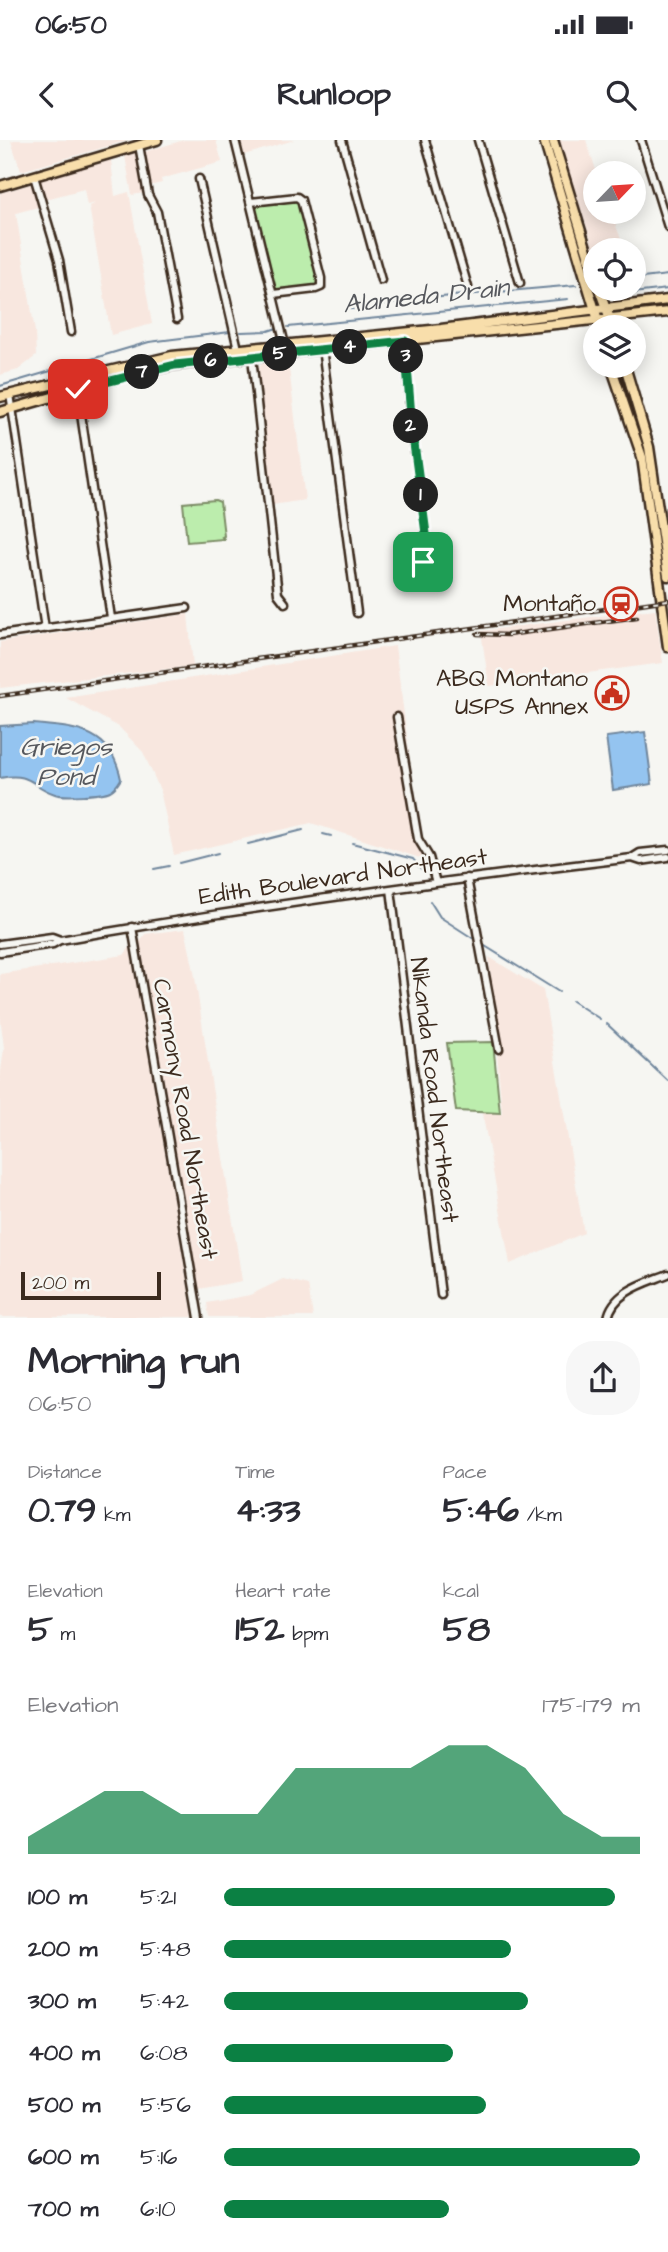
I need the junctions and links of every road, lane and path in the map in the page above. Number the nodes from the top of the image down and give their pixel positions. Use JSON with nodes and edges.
{"nodes":[{"id":1,"x":157,"y":140,"type":"edge"},
{"id":2,"x":235,"y":140,"type":"edge"},
{"id":3,"x":342,"y":140,"type":"edge"},
{"id":4,"x":425,"y":140,"type":"edge"},
{"id":5,"x":478,"y":140,"type":"edge"},
{"id":6,"x":544,"y":140,"type":"edge"},
{"id":7,"x":553,"y":140,"type":"edge"},
{"id":8,"x":640,"y":140,"type":"edge"},
{"id":9,"x":139,"y":145,"type":"junction"},
{"id":10,"x":34,"y":176,"type":"junction"},
{"id":11,"x":199,"y":179,"type":"dead end"},
{"id":12,"x":0,"y":185,"type":"edge"},
{"id":13,"x":251,"y":202,"type":"junction"},
{"id":14,"x":668,"y":227,"type":"edge"},
{"id":15,"x":583,"y":238,"type":"edge"},
{"id":16,"x":381,"y":280,"type":"dead end"},
{"id":17,"x":520,"y":283,"type":"dead end"},
{"id":18,"x":468,"y":287,"type":"dead end"},
{"id":19,"x":273,"y":294,"type":"junction"},
{"id":20,"x":668,"y":300,"type":"edge"},
{"id":21,"x":603,"y":301,"type":"edge"},
{"id":22,"x":606,"y":309,"type":"junction"},
{"id":23,"x":594,"y":310,"type":"junction"},
{"id":24,"x":668,"y":312,"type":"edge"},
{"id":25,"x":596,"y":315,"type":"edge"},
{"id":26,"x":608,"y":315,"type":"edge"},
{"id":27,"x":646,"y":316,"type":"edge"},
{"id":28,"x":177,"y":318,"type":"dead end"},
{"id":29,"x":583,"y":325,"type":"edge"},
{"id":30,"x":71,"y":332,"type":"dead end"},
{"id":31,"x":404,"y":337,"type":"junction"},
{"id":32,"x":285,"y":345,"type":"junction"},
{"id":33,"x":321,"y":345,"type":"junction"},
{"id":34,"x":238,"y":349,"type":"junction"},
{"id":35,"x":252,"y":357,"type":"junction"},
{"id":36,"x":615,"y":378,"type":"edge"},
{"id":37,"x":629,"y":378,"type":"edge"},
{"id":38,"x":77,"y":385,"type":"junction"},
{"id":39,"x":10,"y":394,"type":"junction"},
{"id":40,"x":0,"y":397,"type":"edge"},
{"id":41,"x":12,"y":409,"type":"junction"},
{"id":42,"x":0,"y":412,"type":"edge"},
{"id":43,"x":423,"y":562,"type":"dead end"},
{"id":44,"x":668,"y":576,"type":"edge"},
{"id":45,"x":285,"y":603,"type":"dead end"},
{"id":46,"x":187,"y":608,"type":"dead end"},
{"id":47,"x":357,"y":613,"type":"dead end"},
{"id":48,"x":111,"y":618,"type":"junction"},
{"id":49,"x":45,"y":629,"type":"junction"},
{"id":50,"x":0,"y":635,"type":"edge"},
{"id":51,"x":668,"y":646,"type":"edge"},
{"id":52,"x":397,"y":718,"type":"dead end"},
{"id":53,"x":668,"y":850,"type":"edge"},
{"id":54,"x":668,"y":857,"type":"edge"},
{"id":55,"x":632,"y":858,"type":"junction"},
{"id":56,"x":467,"y":878,"type":"junction"},
{"id":57,"x":436,"y":883,"type":"junction"},
{"id":58,"x":391,"y":889,"type":"junction"},
{"id":59,"x":132,"y":927,"type":"junction"},
{"id":60,"x":60,"y":940,"type":"junction"},
{"id":61,"x":0,"y":944,"type":"edge"},
{"id":62,"x":1,"y":953,"type":"edge"},
{"id":63,"x":499,"y":1049,"type":"dead end"},
{"id":64,"x":668,"y":1274,"type":"edge"},
{"id":65,"x":441,"y":1295,"type":"dead end"},
{"id":66,"x":199,"y":1318,"type":"edge"},
{"id":67,"x":608,"y":1318,"type":"edge"}],
"edges":[{"from":1,"to":9,"type":"main road"},
{"from":2,"to":13,"type":"street"},
{"from":3,"to":16,"type":"street"},
{"from":4,"to":18,"type":"street"},
{"from":5,"to":17,"type":"street"},
{"from":6,"to":23,"type":"main road"},
{"from":7,"to":15,"type":"main road"},
{"from":8,"to":14,"type":"street"},
{"from":9,"to":10,"type":"main road"},
{"from":9,"to":28,"type":"street"},
{"from":10,"to":12,"type":"main road"},
{"from":10,"to":30,"type":"street"},
{"from":11,"to":34,"type":"street"},
{"from":13,"to":19,"type":"street"},
{"from":13,"to":19,"type":"street"},
{"from":19,"to":32,"type":"street"},
{"from":20,"to":22,"type":"main road"},
{"from":21,"to":22,"type":"main road"},
{"from":22,"to":23,"type":"main road"},
{"from":22,"to":26,"type":"main road"},
{"from":23,"to":25,"type":"main road"},
{"from":23,"to":31,"type":"main road"},
{"from":24,"to":27,"type":"main road"},
{"from":29,"to":31,"type":"main road"},
{"from":31,"to":33,"type":"main road"},
{"from":31,"to":43,"type":"street"},
{"from":32,"to":33,"type":"main road"},
{"from":32,"to":34,"type":"main road"},
{"from":33,"to":35,"type":"main road"},
{"from":33,"to":47,"type":"street"},
{"from":34,"to":38,"type":"main road"},
{"from":35,"to":38,"type":"main road"},
{"from":35,"to":45,"type":"street"},
{"from":36,"to":51,"type":"main road"},
{"from":37,"to":44,"type":"main road"},
{"from":38,"to":39,"type":"main road"},
{"from":38,"to":41,"type":"main road"},
{"from":38,"to":48,"type":"street"},
{"from":39,"to":40,"type":"main road"},
{"from":39,"to":41,"type":"street"},
{"from":41,"to":42,"type":"main road"},
{"from":41,"to":49,"type":"street"},
{"from":46,"to":48,"type":"street"},
{"from":48,"to":49,"type":"street"},
{"from":49,"to":50,"type":"street"},
{"from":52,"to":57,"type":"street"},
{"from":53,"to":55,"type":"street","name":"Edith Boulevard Northeast"},
{"from":54,"to":55,"type":"street","name":"Edith Boulevard Northeast"},
{"from":55,"to":56,"type":"street","name":"Edith Boulevard Northeast"},
{"from":56,"to":57,"type":"street","name":"Edith Boulevard Northeast"},
{"from":56,"to":63,"type":"street"},
{"from":57,"to":58,"type":"street","name":"Edith Boulevard Northeast"},
{"from":58,"to":59,"type":"street","name":"Edith Boulevard Northeast"},
{"from":58,"to":65,"type":"street","name":"Nikanda Road Northeast"},
{"from":59,"to":60,"type":"street","name":"Edith Boulevard Northeast"},
{"from":59,"to":66,"type":"street","name":"Carmony Road Northeast"},
{"from":60,"to":61,"type":"street","name":"Edith Boulevard Northeast"},
{"from":60,"to":62,"type":"street","name":"Edith Boulevard Northeast"},
{"from":64,"to":67,"type":"street"}]}
